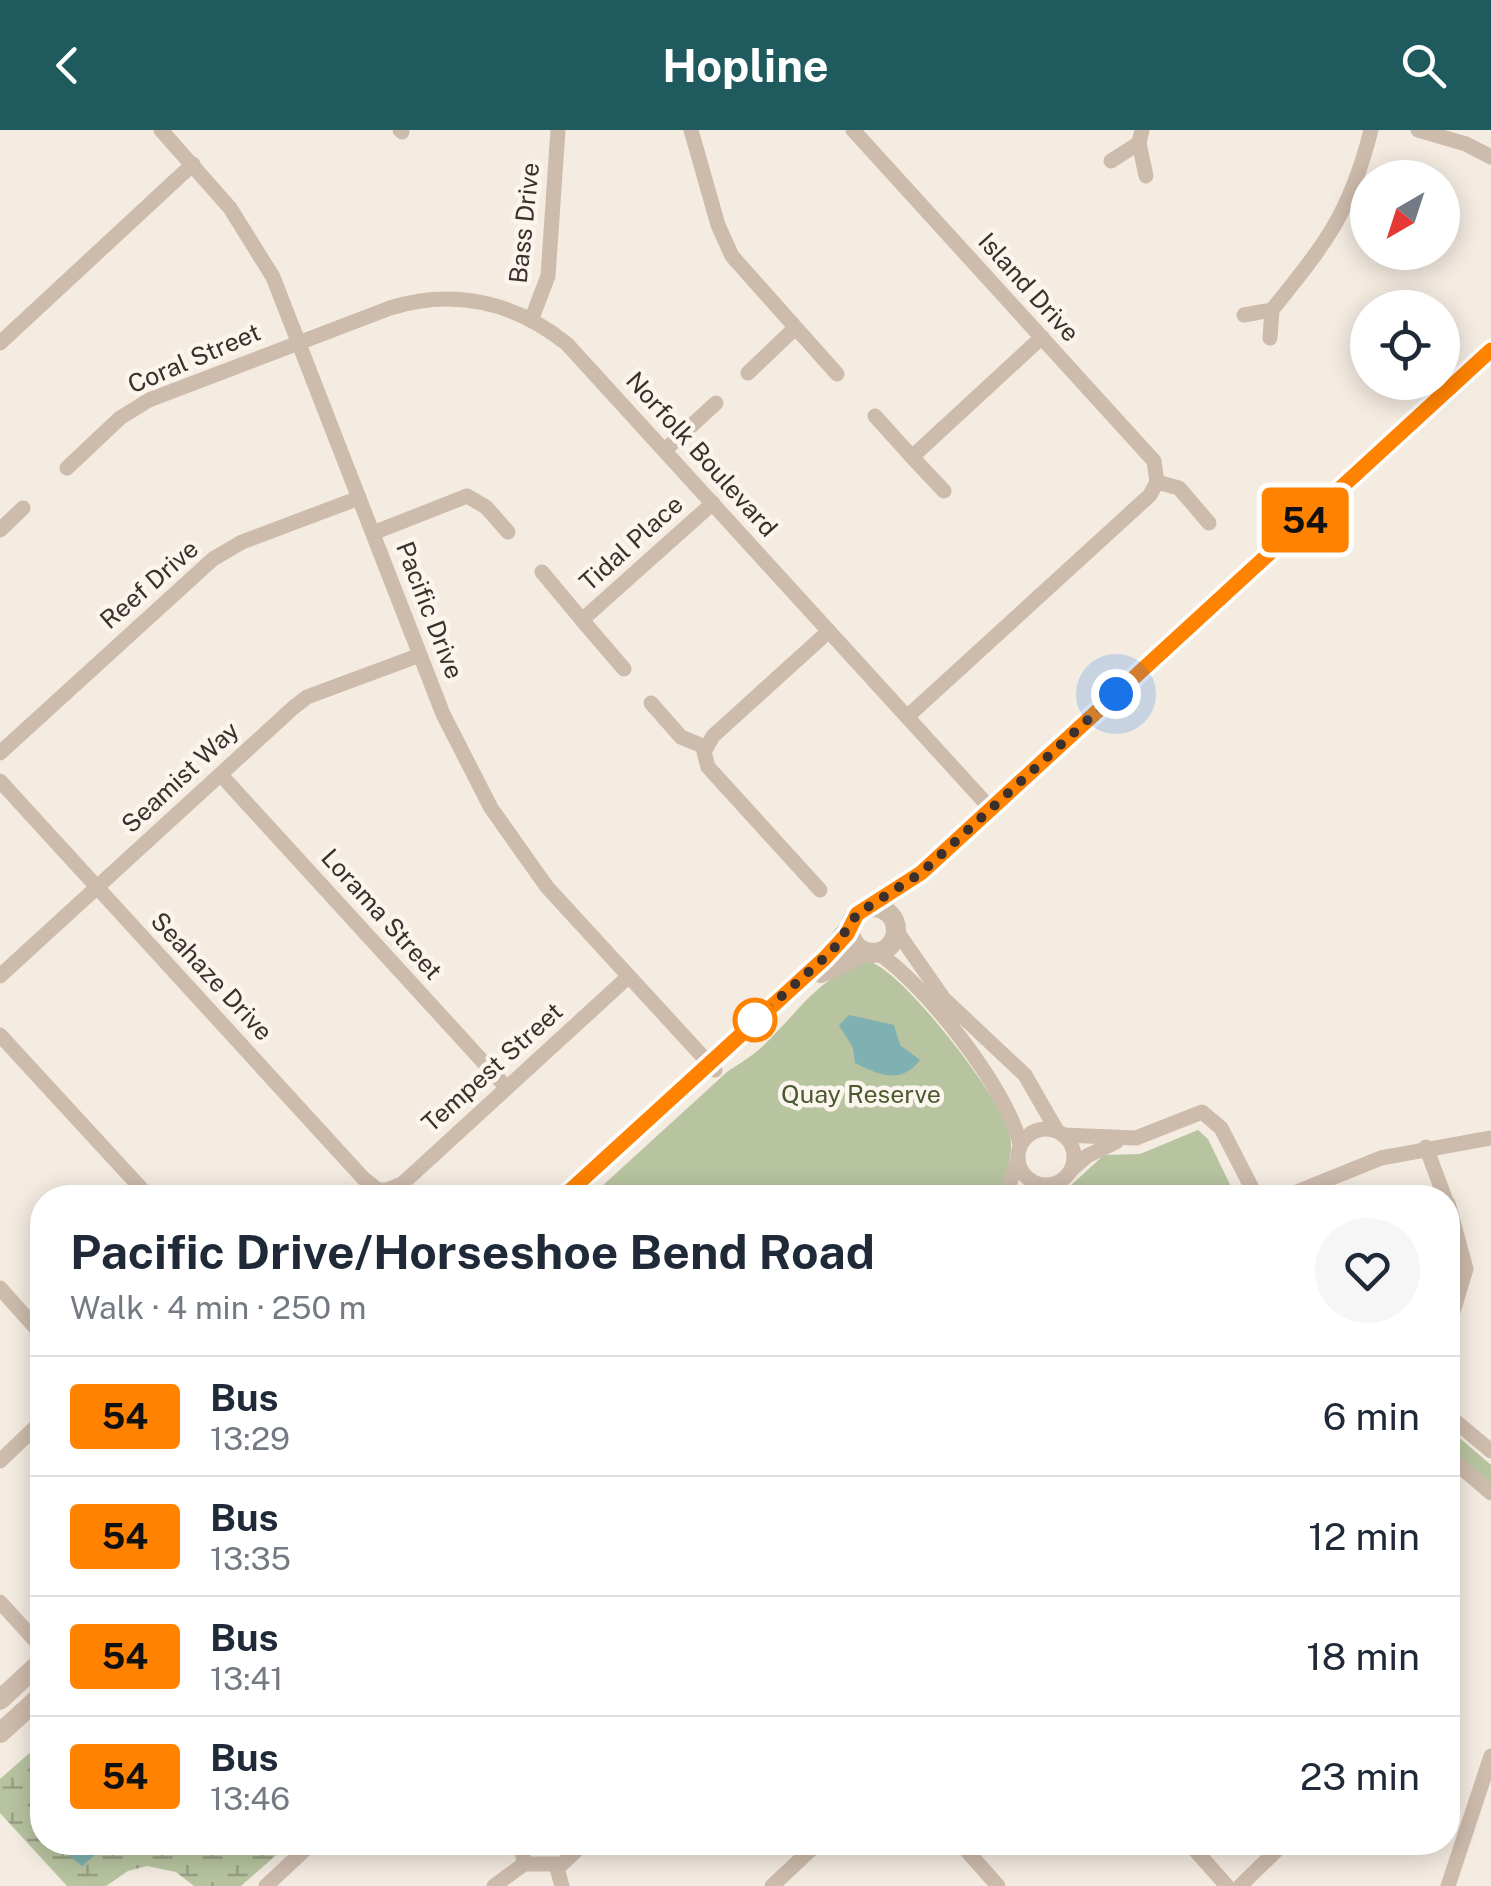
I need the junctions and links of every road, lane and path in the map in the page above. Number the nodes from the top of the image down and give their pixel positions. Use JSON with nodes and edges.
{"nodes":[{"id":1,"x":162,"y":130,"type":"edge"},
{"id":2,"x":558,"y":130,"type":"edge"},
{"id":3,"x":691,"y":130,"type":"edge"},
{"id":4,"x":853,"y":130,"type":"edge"},
{"id":5,"x":1371,"y":130,"type":"edge"},
{"id":6,"x":1418,"y":130,"type":"edge"},
{"id":7,"x":1140,"y":136,"type":"edge"},
{"id":8,"x":1491,"y":157,"type":"edge"},
{"id":9,"x":1111,"y":162,"type":"dead end"},
{"id":10,"x":193,"y":164,"type":"junction"},
{"id":11,"x":1146,"y":176,"type":"dead end"},
{"id":12,"x":1272,"y":310,"type":"junction"},
{"id":13,"x":1244,"y":315,"type":"dead end"},
{"id":14,"x":532,"y":318,"type":"junction"},
{"id":15,"x":794,"y":329,"type":"junction"},
{"id":16,"x":1042,"y":337,"type":"junction"},
{"id":17,"x":1270,"y":338,"type":"dead end"},
{"id":18,"x":301,"y":341,"type":"junction"},
{"id":19,"x":0,"y":343,"type":"edge"},
{"id":20,"x":1491,"y":350,"type":"edge"},
{"id":21,"x":748,"y":373,"type":"dead end"},
{"id":22,"x":837,"y":374,"type":"dead end"},
{"id":23,"x":716,"y":402,"type":"dead end"},
{"id":24,"x":875,"y":416,"type":"dead end"},
{"id":25,"x":664,"y":450,"type":"junction"},
{"id":26,"x":912,"y":457,"type":"junction"},
{"id":27,"x":67,"y":468,"type":"dead end"},
{"id":28,"x":1157,"y":482,"type":"junction"},
{"id":29,"x":944,"y":491,"type":"dead end"},
{"id":30,"x":359,"y":498,"type":"junction"},
{"id":31,"x":713,"y":503,"type":"junction"},
{"id":32,"x":23,"y":508,"type":"dead end"},
{"id":33,"x":1209,"y":523,"type":"dead end"},
{"id":34,"x":0,"y":530,"type":"edge"},
{"id":35,"x":373,"y":532,"type":"junction"},
{"id":36,"x":508,"y":532,"type":"dead end"},
{"id":37,"x":542,"y":572,"type":"dead end"},
{"id":38,"x":582,"y":620,"type":"junction"},
{"id":39,"x":829,"y":630,"type":"junction"},
{"id":40,"x":420,"y":655,"type":"junction"},
{"id":41,"x":624,"y":669,"type":"dead end"},
{"id":42,"x":651,"y":703,"type":"dead end"},
{"id":43,"x":908,"y":716,"type":"junction"},
{"id":44,"x":705,"y":747,"type":"junction"},
{"id":45,"x":0,"y":753,"type":"edge"},
{"id":46,"x":221,"y":775,"type":"junction"},
{"id":47,"x":0,"y":781,"type":"edge"},
{"id":48,"x":991,"y":808,"type":"junction"},
{"id":49,"x":921,"y":873,"type":"junction"},
{"id":50,"x":96,"y":887,"type":"junction"},
{"id":51,"x":820,"y":890,"type":"dead end"},
{"id":52,"x":870,"y":908,"type":"junction"},
{"id":53,"x":850,"y":927,"type":"junction"},
{"id":54,"x":896,"y":928,"type":"junction"},
{"id":55,"x":871,"y":952,"type":"junction"},
{"id":56,"x":0,"y":976,"type":"edge"},
{"id":57,"x":628,"y":977,"type":"junction"},
{"id":58,"x":0,"y":1035,"type":"edge"},
{"id":59,"x":712,"y":1066,"type":"junction"},
{"id":60,"x":506,"y":1088,"type":"junction"},
{"id":61,"x":1060,"y":1133,"type":"junction"},
{"id":62,"x":1491,"y":1138,"type":"edge"},
{"id":63,"x":1124,"y":1140,"type":"junction"},
{"id":64,"x":1020,"y":1144,"type":"junction"},
{"id":65,"x":1426,"y":1146,"type":"junction"},
{"id":66,"x":1018,"y":1161,"type":"junction"},
{"id":67,"x":1071,"y":1170,"type":"junction"},
{"id":68,"x":138,"y":1185,"type":"edge"},
{"id":69,"x":372,"y":1185,"type":"edge"},
{"id":70,"x":401,"y":1185,"type":"edge"},
{"id":71,"x":577,"y":1185,"type":"edge"},
{"id":72,"x":590,"y":1185,"type":"edge"},
{"id":73,"x":1009,"y":1185,"type":"edge"},
{"id":74,"x":1043,"y":1185,"type":"edge"},
{"id":75,"x":1049,"y":1185,"type":"edge"},
{"id":76,"x":1250,"y":1185,"type":"edge"},
{"id":77,"x":1314,"y":1185,"type":"edge"},
{"id":78,"x":1440,"y":1185,"type":"edge"},
{"id":79,"x":1460,"y":1249,"type":"edge"},
{"id":80,"x":0,"y":1288,"type":"edge"},
{"id":81,"x":1460,"y":1289,"type":"edge"},
{"id":82,"x":30,"y":1321,"type":"edge"},
{"id":83,"x":1460,"y":1424,"type":"edge"},
{"id":84,"x":30,"y":1432,"type":"edge"},
{"id":85,"x":1491,"y":1451,"type":"edge"},
{"id":86,"x":0,"y":1461,"type":"edge"},
{"id":87,"x":1460,"y":1466,"type":"edge"},
{"id":88,"x":1491,"y":1493,"type":"edge"},
{"id":89,"x":0,"y":1602,"type":"edge"},
{"id":90,"x":30,"y":1635,"type":"edge"},
{"id":91,"x":30,"y":1672,"type":"edge"},
{"id":92,"x":0,"y":1700,"type":"edge"},
{"id":93,"x":30,"y":1705,"type":"edge"},
{"id":94,"x":0,"y":1733,"type":"edge"},
{"id":95,"x":1491,"y":1756,"type":"edge"},
{"id":96,"x":1460,"y":1850,"type":"edge"},
{"id":97,"x":299,"y":1855,"type":"edge"},
{"id":98,"x":523,"y":1855,"type":"edge"},
{"id":99,"x":569,"y":1855,"type":"edge"},
{"id":100,"x":806,"y":1855,"type":"edge"},
{"id":101,"x":971,"y":1855,"type":"edge"},
{"id":102,"x":1200,"y":1855,"type":"edge"},
{"id":103,"x":1272,"y":1855,"type":"edge"},
{"id":104,"x":1458,"y":1855,"type":"edge"},
{"id":105,"x":524,"y":1864,"type":"junction"},
{"id":106,"x":556,"y":1865,"type":"junction"},
{"id":107,"x":266,"y":1886,"type":"edge"},
{"id":108,"x":494,"y":1886,"type":"edge"},
{"id":109,"x":562,"y":1886,"type":"edge"},
{"id":110,"x":772,"y":1886,"type":"edge"},
{"id":111,"x":998,"y":1886,"type":"edge"},
{"id":112,"x":1227,"y":1886,"type":"edge"},
{"id":113,"x":1240,"y":1886,"type":"edge"},
{"id":114,"x":1448,"y":1886,"type":"edge"}],
"edges":[{"from":1,"to":10,"type":"street","name":"Pacific Drive"},
{"from":2,"to":14,"type":"street","name":"Bass Drive"},
{"from":3,"to":15,"type":"street"},
{"from":4,"to":16,"type":"street","name":"Island Drive"},
{"from":5,"to":12,"type":"street"},
{"from":6,"to":8,"type":"street"},
{"from":7,"to":9,"type":"street"},
{"from":7,"to":11,"type":"street"},
{"from":10,"to":18,"type":"street","name":"Pacific Drive"},
{"from":10,"to":19,"type":"street"},
{"from":12,"to":13,"type":"street"},
{"from":12,"to":17,"type":"street"},
{"from":14,"to":18,"type":"street","name":"Norfolk Boulevard"},
{"from":14,"to":25,"type":"street","name":"Norfolk Boulevard"},
{"from":15,"to":21,"type":"street"},
{"from":15,"to":22,"type":"street"},
{"from":16,"to":26,"type":"street"},
{"from":16,"to":28,"type":"street","name":"Island Drive"},
{"from":18,"to":27,"type":"street","name":"Coral Street"},
{"from":18,"to":30,"type":"street","name":"Pacific Drive"},
{"from":20,"to":48,"type":"street"},
{"from":23,"to":25,"type":"street"},
{"from":24,"to":26,"type":"street"},
{"from":25,"to":31,"type":"street","name":"Norfolk Boulevard"},
{"from":26,"to":29,"type":"street"},
{"from":28,"to":33,"type":"street","name":"Island Drive"},
{"from":28,"to":43,"type":"street"},
{"from":30,"to":35,"type":"street","name":"Pacific Drive"},
{"from":30,"to":45,"type":"street","name":"Reef Drive"},
{"from":31,"to":38,"type":"street","name":"Tidal Place"},
{"from":31,"to":39,"type":"street","name":"Norfolk Boulevard"},
{"from":32,"to":34,"type":"street"},
{"from":35,"to":36,"type":"street"},
{"from":35,"to":40,"type":"street","name":"Pacific Drive"},
{"from":37,"to":38,"type":"street","name":"Tidal Place"},
{"from":38,"to":41,"type":"street","name":"Tidal Place"},
{"from":39,"to":43,"type":"street","name":"Norfolk Boulevard"},
{"from":39,"to":44,"type":"street"},
{"from":40,"to":46,"type":"street","name":"Seamist Way"},
{"from":40,"to":57,"type":"street","name":"Pacific Drive"},
{"from":42,"to":44,"type":"street"},
{"from":43,"to":48,"type":"street","name":"Norfolk Boulevard"},
{"from":44,"to":51,"type":"street"},
{"from":46,"to":50,"type":"street","name":"Seamist Way"},
{"from":46,"to":60,"type":"street","name":"Lorama Street"},
{"from":47,"to":50,"type":"street","name":"Seahaze Drive"},
{"from":48,"to":49,"type":"street"},
{"from":49,"to":52,"type":"street"},
{"from":49,"to":54,"type":"street"},
{"from":50,"to":56,"type":"street","name":"Seamist Way"},
{"from":50,"to":69,"type":"street","name":"Seahaze Drive"},
{"from":52,"to":53,"type":"street"},
{"from":52,"to":54,"type":"street"},
{"from":53,"to":55,"type":"street"},
{"from":53,"to":59,"type":"street"},
{"from":54,"to":55,"type":"street"},
{"from":54,"to":61,"type":"street"},
{"from":55,"to":59,"type":"street"},
{"from":55,"to":64,"type":"street"},
{"from":57,"to":59,"type":"street","name":"Pacific Drive"},
{"from":57,"to":60,"type":"street","name":"Tempest Street"},
{"from":58,"to":68,"type":"street"},
{"from":59,"to":71,"type":"street"},
{"from":59,"to":72,"type":"street"},
{"from":60,"to":70,"type":"street","name":"Tempest Street"},
{"from":61,"to":63,"type":"street"},
{"from":61,"to":64,"type":"street"},
{"from":61,"to":67,"type":"street"},
{"from":62,"to":65,"type":"street"},
{"from":63,"to":67,"type":"street"},
{"from":63,"to":76,"type":"street"},
{"from":64,"to":66,"type":"street"},
{"from":65,"to":77,"type":"street"},
{"from":65,"to":78,"type":"street"},
{"from":66,"to":73,"type":"street"},
{"from":66,"to":74,"type":"street"},
{"from":67,"to":75,"type":"street"},
{"from":79,"to":81,"type":"street"},
{"from":80,"to":82,"type":"street"},
{"from":83,"to":85,"type":"street"},
{"from":84,"to":86,"type":"street"},
{"from":87,"to":88,"type":"street"},
{"from":89,"to":90,"type":"street"},
{"from":91,"to":92,"type":"street"},
{"from":93,"to":94,"type":"street"},
{"from":95,"to":96,"type":"street"},
{"from":97,"to":107,"type":"street"},
{"from":98,"to":105,"type":"street"},
{"from":99,"to":106,"type":"street"},
{"from":100,"to":110,"type":"street"},
{"from":101,"to":111,"type":"street"},
{"from":102,"to":112,"type":"street"},
{"from":103,"to":113,"type":"street"},
{"from":104,"to":114,"type":"street"},
{"from":105,"to":106,"type":"street"},
{"from":105,"to":108,"type":"street"},
{"from":106,"to":109,"type":"street"}]}
